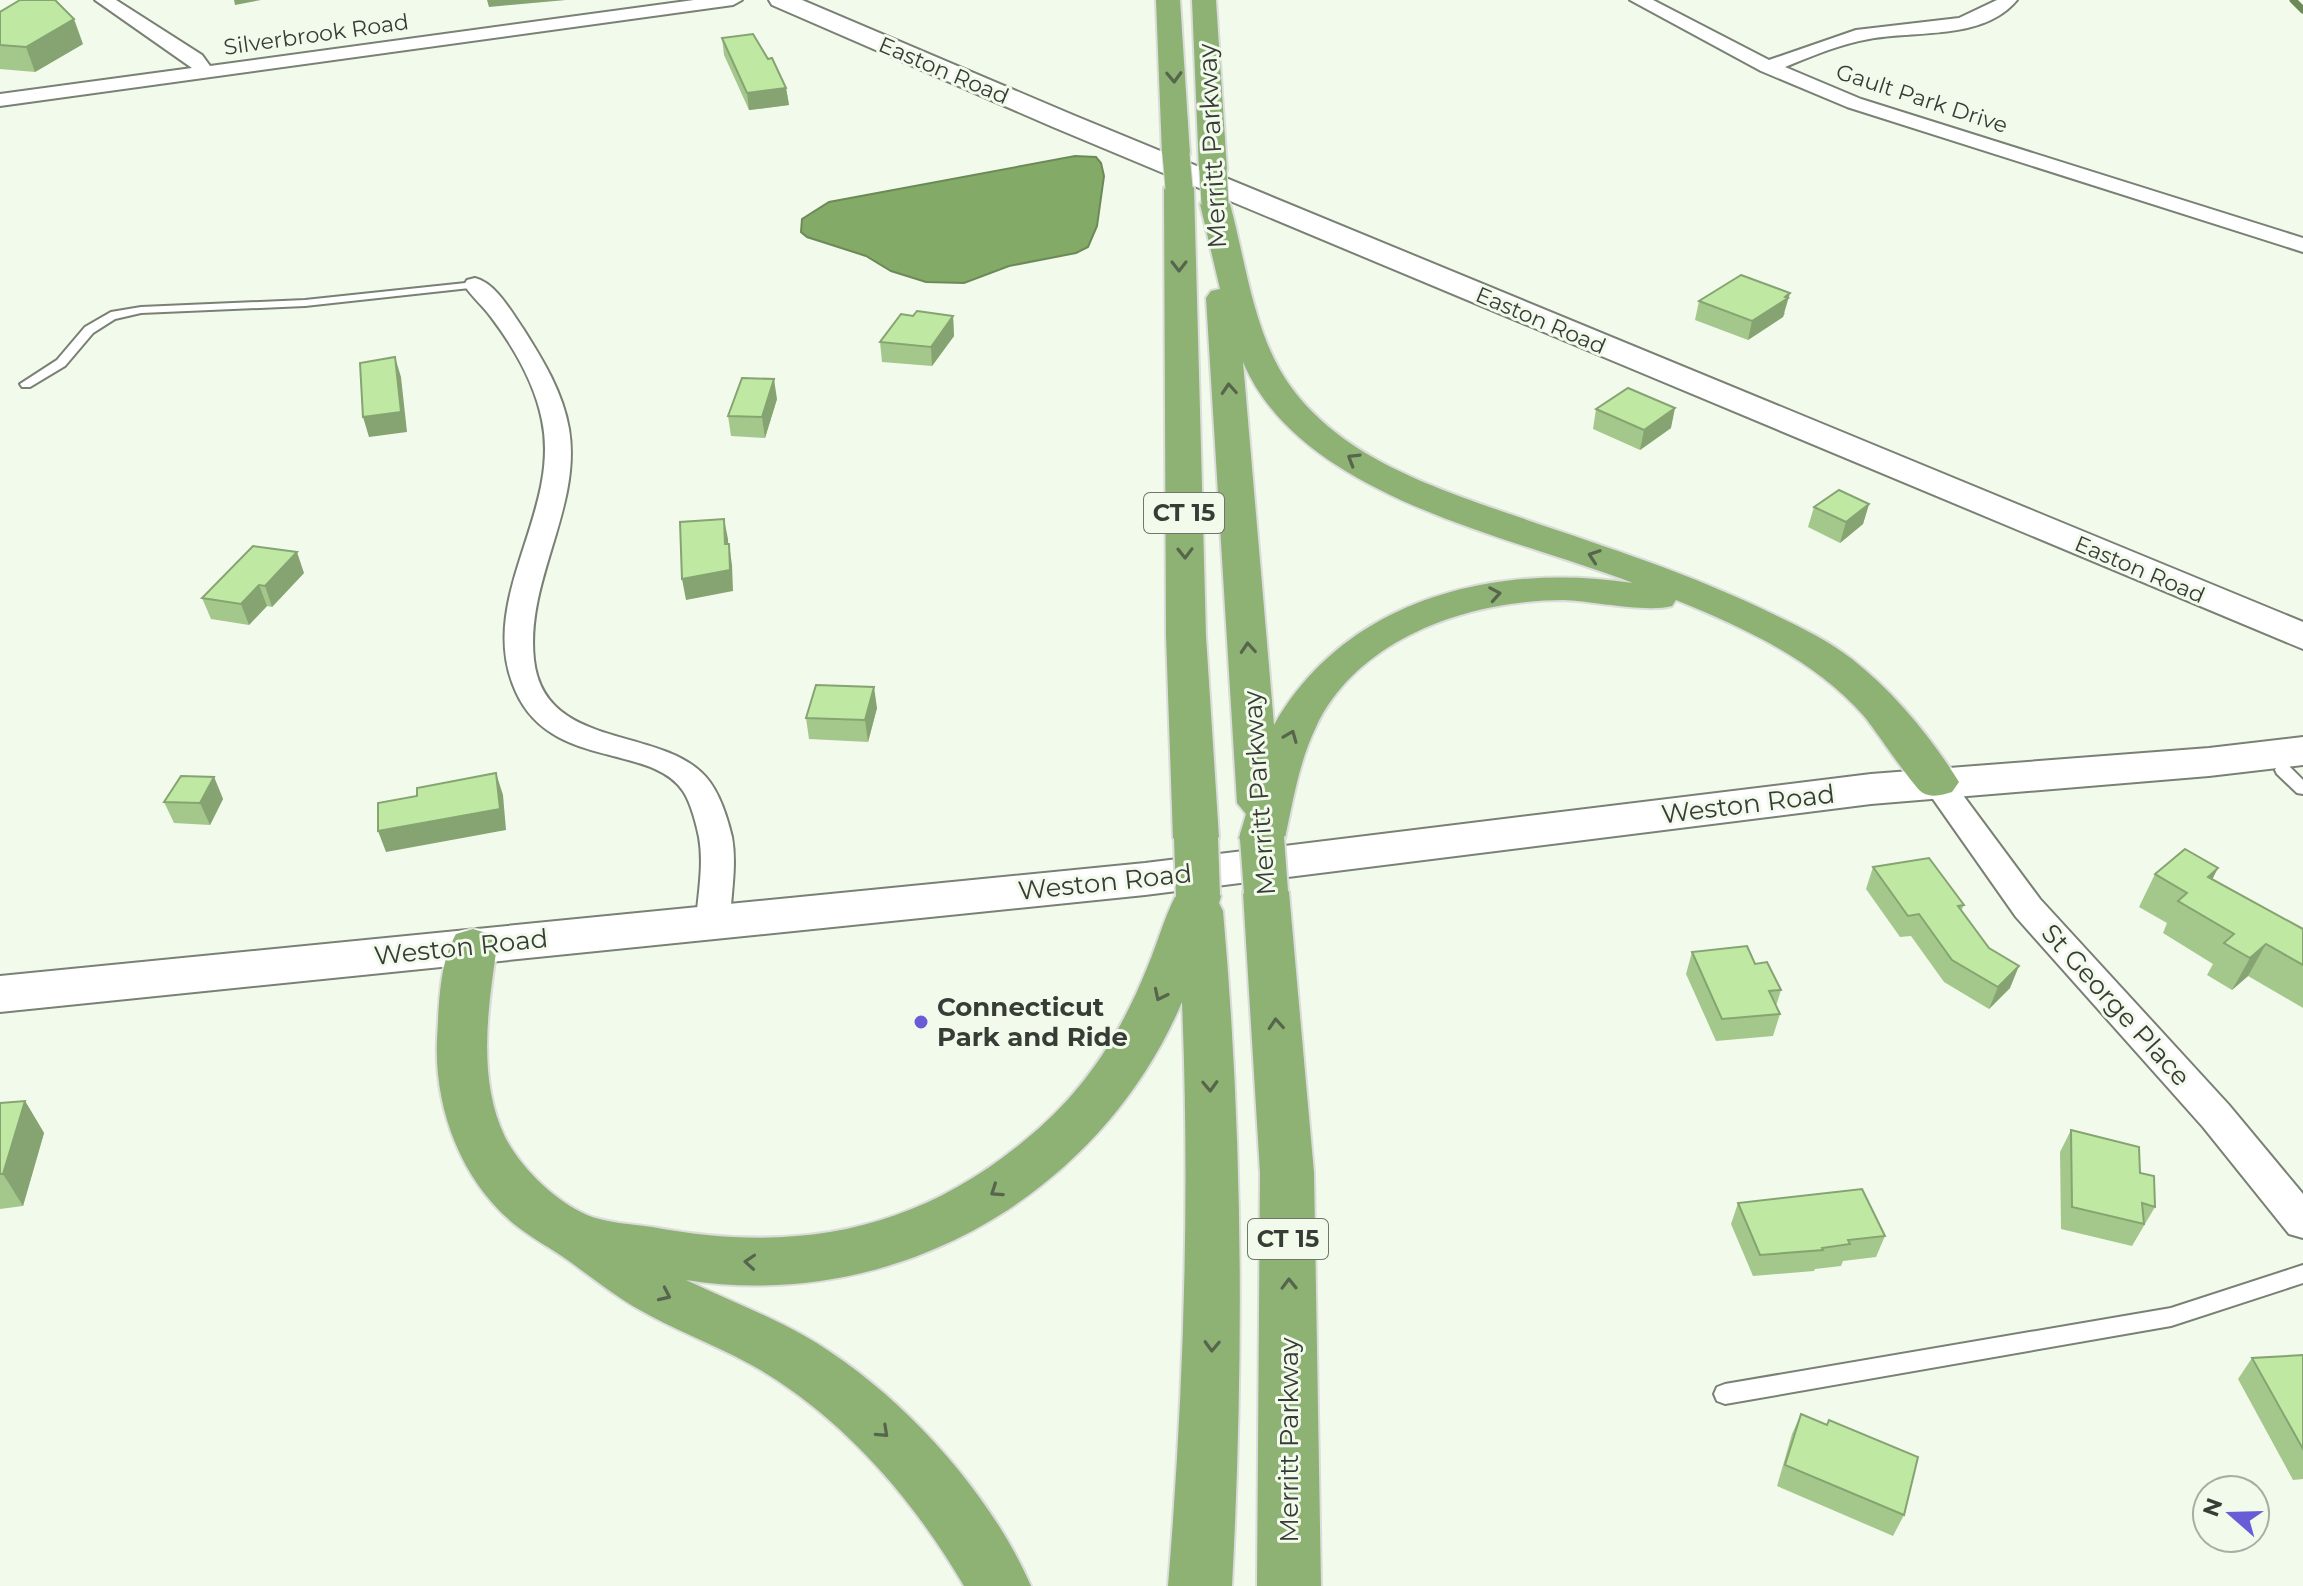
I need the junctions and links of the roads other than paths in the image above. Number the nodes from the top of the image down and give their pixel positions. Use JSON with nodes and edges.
{"nodes":[{"id":1,"x":104,"y":0,"type":"edge"},
{"id":2,"x":733,"y":0,"type":"edge"},
{"id":3,"x":781,"y":0,"type":"edge"},
{"id":4,"x":1168,"y":0,"type":"edge"},
{"id":5,"x":1204,"y":0,"type":"edge"},
{"id":6,"x":1639,"y":0,"type":"edge"},
{"id":7,"x":2008,"y":0,"type":"edge"},
{"id":8,"x":1768,"y":67,"type":"junction"},
{"id":9,"x":206,"y":73,"type":"junction"},
{"id":10,"x":0,"y":100,"type":"edge"},
{"id":11,"x":1214,"y":187,"type":"junction"},
{"id":12,"x":2303,"y":245,"type":"edge"},
{"id":13,"x":475,"y":285,"type":"joint"},
{"id":14,"x":26,"y":384,"type":"dead end"},
{"id":15,"x":2303,"y":637,"type":"edge"},
{"id":16,"x":1794,"y":641,"type":"junction"},
{"id":17,"x":2298,"y":771,"type":"edge"},
{"id":18,"x":1937,"y":782,"type":"junction"},
{"id":19,"x":1262,"y":838,"type":"junction"},
{"id":20,"x":1198,"y":896,"type":"junction"},
{"id":21,"x":713,"y":922,"type":"junction"},
{"id":22,"x":473,"y":946,"type":"junction"},
{"id":23,"x":0,"y":994,"type":"edge"},
{"id":24,"x":2303,"y":1222,"type":"edge"},
{"id":25,"x":576,"y":1237,"type":"junction"},
{"id":26,"x":2303,"y":1274,"type":"edge"},
{"id":27,"x":1725,"y":1394,"type":"dead end"},
{"id":28,"x":999,"y":1586,"type":"edge"},
{"id":29,"x":1200,"y":1586,"type":"edge"},
{"id":30,"x":1289,"y":1586,"type":"edge"}],
"edges":[{"from":1,"to":9,"type":"street"},
{"from":2,"to":9,"type":"street","name":"Silverbrook Road"},
{"from":3,"to":15,"type":"main road","name":"Easton Road"},
{"from":4,"to":20,"type":"highway","name":"Merritt Parkway","number":"CT 15","one_way":true,"bridge":true},
{"from":5,"to":11,"type":"highway","name":"Merritt Parkway","number":"CT 15"},
{"from":6,"to":8,"type":"street"},
{"from":7,"to":8,"type":"street","name":"Gault Park Drive"},
{"from":8,"to":12,"type":"street","name":"Gault Park Drive"},
{"from":9,"to":10,"type":"street","name":"Silverbrook Road"},
{"from":16,"to":11,"type":"highway","one_way":true},
{"from":19,"to":11,"type":"highway","name":"Merritt Parkway","number":"CT 15","one_way":true},
{"from":13,"to":14,"type":"lane"},
{"from":13,"to":21,"type":"street"},
{"from":16,"to":18,"type":"highway"},
{"from":19,"to":16,"type":"highway","one_way":true},
{"from":17,"to":18,"type":"main road","name":"Weston Road"},
{"from":18,"to":21,"type":"main road","name":"Weston Road"},
{"from":18,"to":24,"type":"street","name":"St George Place"},
{"from":30,"to":19,"type":"highway","name":"Merritt Parkway","number":"CT 15","one_way":true,"bridge":true},
{"from":20,"to":25,"type":"highway","one_way":true},
{"from":20,"to":29,"type":"highway","name":"Merritt Parkway","number":"CT 15","one_way":true},
{"from":21,"to":22,"type":"main road","name":"Weston Road"},
{"from":22,"to":23,"type":"main road","name":"Weston Road"},
{"from":22,"to":25,"type":"highway"},
{"from":25,"to":28,"type":"highway","one_way":true},
{"from":26,"to":27,"type":"lane"}]}
